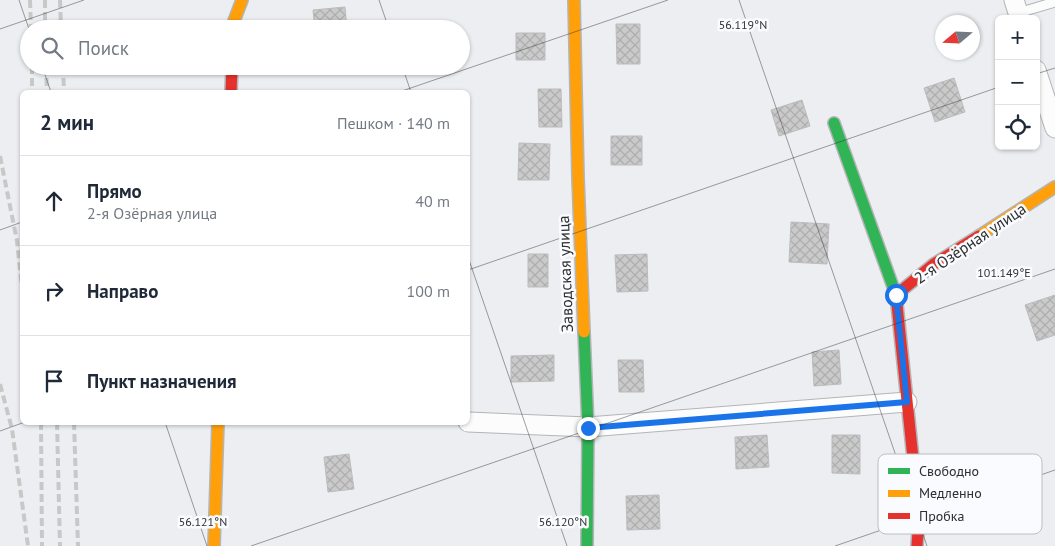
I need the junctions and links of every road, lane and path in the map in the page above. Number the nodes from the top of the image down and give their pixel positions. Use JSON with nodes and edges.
{"nodes":[{"id":1,"x":242,"y":0,"type":"edge"},
{"id":2,"x":574,"y":0,"type":"edge"},
{"id":3,"x":1055,"y":2,"type":"edge"},
{"id":4,"x":1017,"y":11,"type":"edge"},
{"id":5,"x":235,"y":20,"type":"edge"},
{"id":6,"x":232,"y":75,"type":"edge"},
{"id":7,"x":1040,"y":82,"type":"edge"},
{"id":8,"x":231,"y":90,"type":"edge"},
{"id":9,"x":834,"y":123,"type":"dead end"},
{"id":10,"x":1055,"y":128,"type":"edge"},
{"id":11,"x":1055,"y":187,"type":"edge"},
{"id":12,"x":896,"y":295,"type":"junction"},
{"id":13,"x":907,"y":402,"type":"junction"},
{"id":14,"x":470,"y":422,"type":"edge"},
{"id":15,"x":218,"y":425,"type":"edge"},
{"id":16,"x":588,"y":428,"type":"junction"},
{"id":17,"x":912,"y":454,"type":"edge"},
{"id":18,"x":214,"y":546,"type":"edge"},
{"id":19,"x":587,"y":546,"type":"edge"}],
"edges":[{"from":1,"to":5,"type":"street"},
{"from":2,"to":16,"type":"street","name":"Заводская улица"},
{"from":3,"to":4,"type":"lane"},
{"from":6,"to":8,"type":"street"},
{"from":7,"to":10,"type":"street"},
{"from":9,"to":12,"type":"street"},
{"from":11,"to":12,"type":"street","name":"2-я Озёрная улица"},
{"from":12,"to":13,"type":"street"},
{"from":13,"to":16,"type":"street"},
{"from":13,"to":17,"type":"street"},
{"from":14,"to":16,"type":"street"},
{"from":15,"to":18,"type":"street"},
{"from":16,"to":19,"type":"street","name":"Заводская улица"}]}
